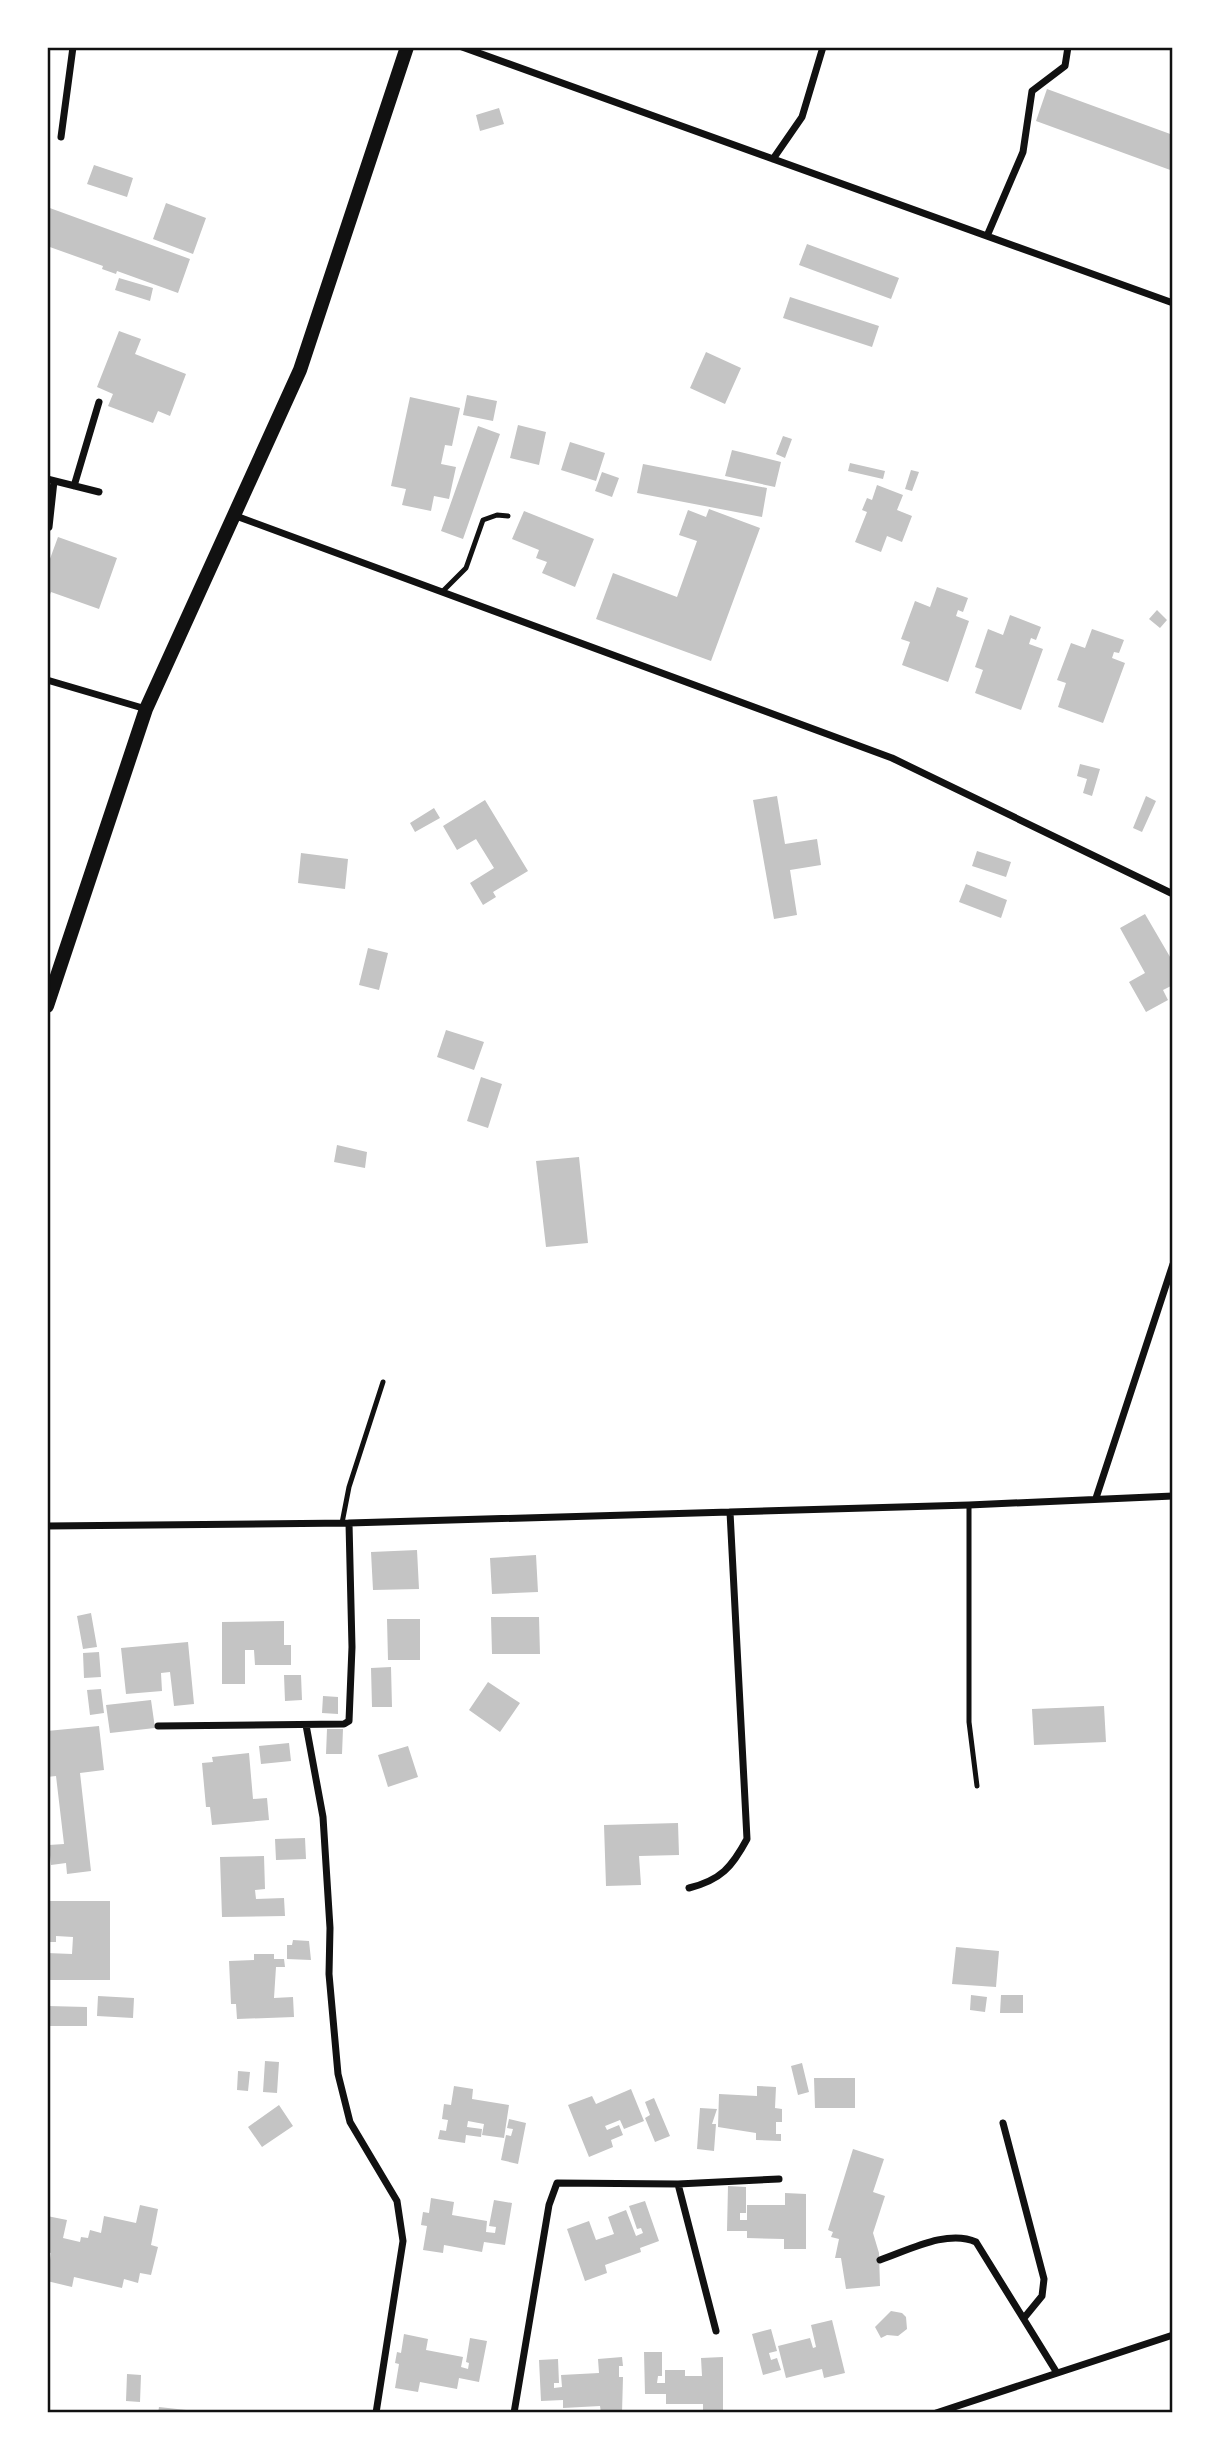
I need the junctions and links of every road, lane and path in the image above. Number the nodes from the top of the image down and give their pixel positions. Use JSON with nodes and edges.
{"nodes":[{"id":1,"x":74,"y":47,"type":"edge"},
{"id":2,"x":407,"y":47,"type":"edge"},
{"id":3,"x":462,"y":47,"type":"edge"},
{"id":4,"x":823,"y":47,"type":"edge"},
{"id":5,"x":1069,"y":47,"type":"edge"},
{"id":6,"x":61,"y":138,"type":"dead end"},
{"id":7,"x":774,"y":159,"type":"junction"},
{"id":8,"x":987,"y":236,"type":"junction"},
{"id":9,"x":1173,"y":303,"type":"edge"},
{"id":10,"x":99,"y":402,"type":"dead end"},
{"id":11,"x":51,"y":480,"type":"edge"},
{"id":12,"x":74,"y":486,"type":"junction"},
{"id":13,"x":99,"y":492,"type":"dead end"},
{"id":14,"x":236,"y":516,"type":"junction"},
{"id":15,"x":508,"y":516,"type":"dead end"},
{"id":16,"x":49,"y":527,"type":"edge"},
{"id":17,"x":442,"y":592,"type":"junction"},
{"id":18,"x":47,"y":680,"type":"edge"},
{"id":19,"x":146,"y":709,"type":"junction"},
{"id":20,"x":1173,"y":894,"type":"edge"},
{"id":21,"x":47,"y":1006,"type":"edge"},
{"id":22,"x":1173,"y":1264,"type":"edge"},
{"id":23,"x":383,"y":1382,"type":"dead end"},
{"id":24,"x":1173,"y":1496,"type":"edge"},
{"id":25,"x":1096,"y":1498,"type":"junction"},
{"id":26,"x":969,"y":1505,"type":"junction"},
{"id":27,"x":730,"y":1512,"type":"junction"},
{"id":28,"x":345,"y":1523,"type":"junction"},
{"id":29,"x":47,"y":1526,"type":"edge"},
{"id":30,"x":306,"y":1725,"type":"junction"},
{"id":31,"x":158,"y":1726,"type":"dead end"},
{"id":32,"x":977,"y":1786,"type":"dead end"},
{"id":33,"x":689,"y":1888,"type":"dead end"},
{"id":34,"x":1003,"y":2123,"type":"dead end"},
{"id":35,"x":779,"y":2179,"type":"dead end"},
{"id":36,"x":678,"y":2184,"type":"junction"},
{"id":37,"x":880,"y":2260,"type":"dead end"},
{"id":38,"x":1024,"y":2318,"type":"junction"},
{"id":39,"x":716,"y":2331,"type":"dead end"},
{"id":40,"x":1173,"y":2335,"type":"edge"},
{"id":41,"x":1057,"y":2373,"type":"junction"},
{"id":42,"x":376,"y":2413,"type":"edge"},
{"id":43,"x":514,"y":2413,"type":"edge"},
{"id":44,"x":936,"y":2413,"type":"edge"}],
"edges":[{"from":1,"to":6,"type":"street"},
{"from":2,"to":14,"type":"main road"},
{"from":3,"to":7,"type":"street"},
{"from":4,"to":7,"type":"street"},
{"from":5,"to":8,"type":"street"},
{"from":7,"to":8,"type":"street"},
{"from":8,"to":9,"type":"street"},
{"from":10,"to":12,"type":"street"},
{"from":11,"to":12,"type":"street"},
{"from":11,"to":16,"type":"street"},
{"from":12,"to":13,"type":"street"},
{"from":14,"to":17,"type":"street"},
{"from":14,"to":19,"type":"main road"},
{"from":15,"to":17,"type":"lane"},
{"from":17,"to":20,"type":"street"},
{"from":18,"to":19,"type":"street"},
{"from":19,"to":21,"type":"main road"},
{"from":22,"to":25,"type":"street"},
{"from":23,"to":28,"type":"lane"},
{"from":24,"to":25,"type":"street"},
{"from":25,"to":26,"type":"street"},
{"from":26,"to":27,"type":"street"},
{"from":26,"to":32,"type":"lane"},
{"from":27,"to":28,"type":"street"},
{"from":27,"to":33,"type":"street"},
{"from":28,"to":29,"type":"street"},
{"from":28,"to":30,"type":"street"},
{"from":30,"to":31,"type":"street"},
{"from":30,"to":42,"type":"street"},
{"from":34,"to":38,"type":"street"},
{"from":35,"to":36,"type":"street"},
{"from":36,"to":39,"type":"street"},
{"from":36,"to":43,"type":"street"},
{"from":37,"to":38,"type":"street"},
{"from":38,"to":41,"type":"street"},
{"from":40,"to":41,"type":"street"},
{"from":41,"to":44,"type":"street"}]}
